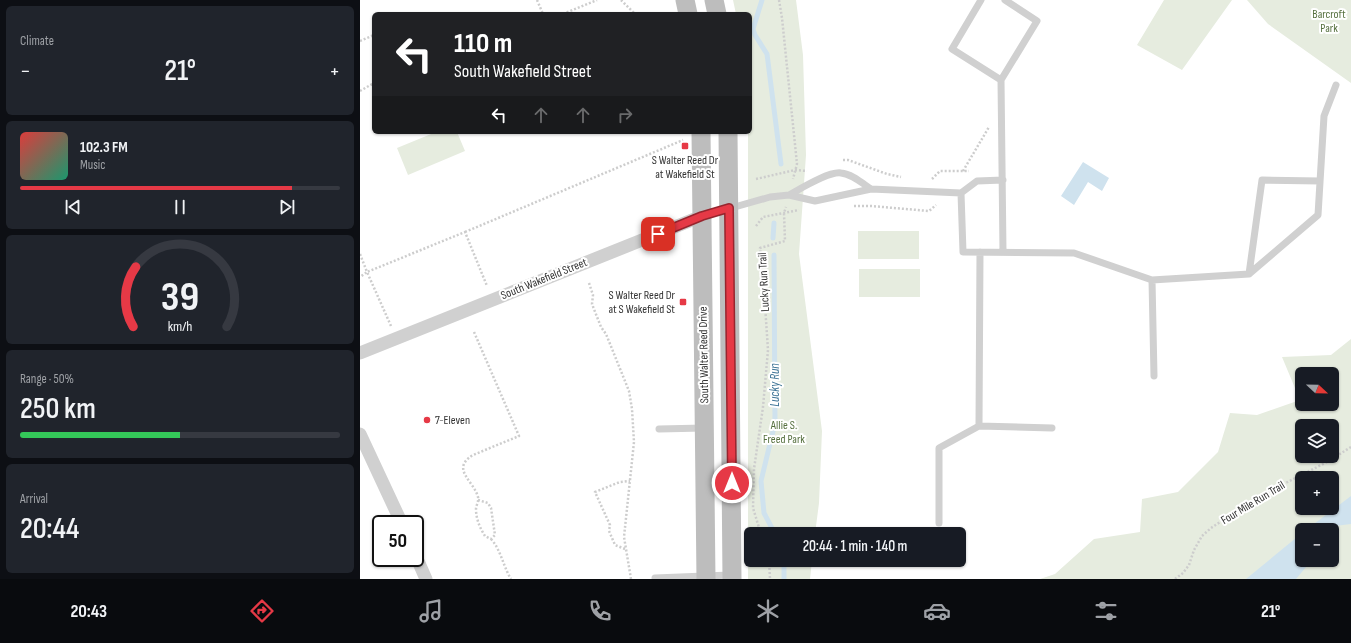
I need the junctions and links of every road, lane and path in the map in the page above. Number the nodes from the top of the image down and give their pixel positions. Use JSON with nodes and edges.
{"nodes":[{"id":1,"x":537,"y":0,"type":"edge"},
{"id":2,"x":597,"y":0,"type":"edge"},
{"id":3,"x":621,"y":0,"type":"edge"},
{"id":4,"x":685,"y":0,"type":"edge"},
{"id":5,"x":714,"y":0,"type":"edge"},
{"id":6,"x":779,"y":0,"type":"edge"},
{"id":7,"x":981,"y":0,"type":"edge"},
{"id":8,"x":1005,"y":0,"type":"edge"},
{"id":9,"x":542,"y":12,"type":"edge"},
{"id":10,"x":569,"y":12,"type":"edge"},
{"id":11,"x":633,"y":12,"type":"edge"},
{"id":12,"x":688,"y":12,"type":"edge"},
{"id":13,"x":717,"y":12,"type":"edge"},
{"id":14,"x":372,"y":36,"type":"edge"},
{"id":15,"x":360,"y":41,"type":"edge"},
{"id":16,"x":1001,"y":80,"type":"junction"},
{"id":17,"x":372,"y":84,"type":"edge"},
{"id":18,"x":1336,"y":85,"type":"dead end"},
{"id":19,"x":360,"y":91,"type":"edge"},
{"id":20,"x":992,"y":123,"type":"dead end"},
{"id":21,"x":701,"y":134,"type":"edge"},
{"id":22,"x":728,"y":134,"type":"edge"},
{"id":23,"x":684,"y":140,"type":"dead end"},
{"id":24,"x":841,"y":160,"type":"dead end"},
{"id":25,"x":795,"y":170,"type":"junction"},
{"id":26,"x":808,"y":171,"type":"dead end"},
{"id":27,"x":962,"y":171,"type":"junction"},
{"id":28,"x":976,"y":171,"type":"dead end"},
{"id":29,"x":902,"y":177,"type":"dead end"},
{"id":30,"x":756,"y":179,"type":"dead end"},
{"id":31,"x":932,"y":180,"type":"dead end"},
{"id":32,"x":1003,"y":180,"type":"junction"},
{"id":33,"x":1320,"y":181,"type":"junction"},
{"id":34,"x":871,"y":189,"type":"junction"},
{"id":35,"x":961,"y":193,"type":"junction"},
{"id":36,"x":789,"y":195,"type":"junction"},
{"id":37,"x":936,"y":205,"type":"dead end"},
{"id":38,"x":853,"y":206,"type":"dead end"},
{"id":39,"x":729,"y":208,"type":"junction"},
{"id":40,"x":799,"y":210,"type":"dead end"},
{"id":41,"x":784,"y":213,"type":"junction"},
{"id":42,"x":702,"y":216,"type":"junction"},
{"id":43,"x":756,"y":226,"type":"dead end"},
{"id":44,"x":464,"y":232,"type":"junction"},
{"id":45,"x":980,"y":252,"type":"junction"},
{"id":46,"x":1003,"y":252,"type":"junction"},
{"id":47,"x":360,"y":254,"type":"edge"},
{"id":48,"x":368,"y":272,"type":"junction"},
{"id":49,"x":1249,"y":274,"type":"junction"},
{"id":50,"x":360,"y":277,"type":"edge"},
{"id":51,"x":1152,"y":280,"type":"junction"},
{"id":52,"x":589,"y":283,"type":"dead end"},
{"id":53,"x":493,"y":300,"type":"junction"},
{"id":54,"x":474,"y":332,"type":"dead end"},
{"id":55,"x":396,"y":339,"type":"junction"},
{"id":56,"x":360,"y":353,"type":"edge"},
{"id":57,"x":1154,"y":376,"type":"dead end"},
{"id":58,"x":979,"y":426,"type":"junction"},
{"id":59,"x":704,"y":428,"type":"junction"},
{"id":60,"x":1052,"y":428,"type":"dead end"},
{"id":61,"x":659,"y":429,"type":"dead end"},
{"id":62,"x":360,"y":434,"type":"edge"},
{"id":63,"x":1351,"y":447,"type":"edge"},
{"id":64,"x":630,"y":481,"type":"junction"},
{"id":65,"x":478,"y":500,"type":"junction"},
{"id":66,"x":398,"y":515,"type":"edge"},
{"id":67,"x":939,"y":523,"type":"dead end"},
{"id":68,"x":759,"y":527,"type":"edge"},
{"id":69,"x":491,"y":539,"type":"junction"},
{"id":70,"x":625,"y":549,"type":"junction"},
{"id":71,"x":421,"y":567,"type":"edge"},
{"id":72,"x":769,"y":567,"type":"edge"},
{"id":73,"x":706,"y":577,"type":"edge"},
{"id":74,"x":732,"y":577,"type":"edge"},
{"id":75,"x":655,"y":578,"type":"edge"},
{"id":76,"x":426,"y":579,"type":"edge"},
{"id":77,"x":511,"y":579,"type":"edge"},
{"id":78,"x":630,"y":579,"type":"edge"},
{"id":79,"x":770,"y":579,"type":"edge"},
{"id":80,"x":1175,"y":579,"type":"edge"}],
"edges":[{"from":1,"to":9,"type":"path"},
{"from":2,"to":10,"type":"path"},
{"from":3,"to":11,"type":"path"},
{"from":4,"to":12,"type":"main road"},
{"from":5,"to":13,"type":"main road"},
{"from":6,"to":25,"type":"path","name":"Lucky Run Trail"},
{"from":7,"to":16,"type":"lane"},
{"from":8,"to":16,"type":"lane"},
{"from":14,"to":15,"type":"path"},
{"from":16,"to":32,"type":"lane"},
{"from":17,"to":19,"type":"path"},
{"from":18,"to":33,"type":"lane"},
{"from":20,"to":27,"type":"path"},
{"from":21,"to":42,"type":"main road","name":"South Walter Reed Drive"},
{"from":22,"to":39,"type":"main road"},
{"from":23,"to":44,"type":"path"},
{"from":24,"to":29,"type":"path"},
{"from":25,"to":26,"type":"path"},
{"from":25,"to":30,"type":"path"},
{"from":25,"to":36,"type":"path","name":"Lucky Run Trail"},
{"from":27,"to":28,"type":"path"},
{"from":27,"to":31,"type":"path"},
{"from":32,"to":35,"type":"lane"},
{"from":32,"to":46,"type":"lane"},
{"from":33,"to":49,"type":"lane"},
{"from":33,"to":49,"type":"lane"},
{"from":34,"to":35,"type":"lane"},
{"from":34,"to":36,"type":"lane"},
{"from":34,"to":36,"type":"lane"},
{"from":35,"to":45,"type":"lane"},
{"from":36,"to":39,"type":"lane","name":"South Wakefield Street"},
{"from":36,"to":41,"type":"path","name":"Lucky Run Trail"},
{"from":37,"to":38,"type":"path"},
{"from":39,"to":42,"type":"lane","name":"South Wakefield Street"},
{"from":39,"to":74,"type":"main road"},
{"from":40,"to":41,"type":"path"},
{"from":41,"to":43,"type":"path"},
{"from":41,"to":68,"type":"path","name":"Lucky Run Trail"},
{"from":42,"to":53,"type":"street","name":"South Wakefield Street"},
{"from":42,"to":59,"type":"main road","name":"South Walter Reed Drive"},
{"from":44,"to":48,"type":"path"},
{"from":44,"to":53,"type":"path"},
{"from":45,"to":46,"type":"lane"},
{"from":45,"to":58,"type":"lane"},
{"from":46,"to":51,"type":"lane"},
{"from":47,"to":48,"type":"path"},
{"from":48,"to":50,"type":"path"},
{"from":48,"to":55,"type":"path"},
{"from":49,"to":51,"type":"lane"},
{"from":51,"to":57,"type":"lane"},
{"from":52,"to":64,"type":"path"},
{"from":53,"to":55,"type":"street","name":"South Wakefield Street"},
{"from":54,"to":65,"type":"path"},
{"from":55,"to":56,"type":"street","name":"South Wakefield Street"},
{"from":58,"to":60,"type":"lane"},
{"from":58,"to":67,"type":"lane"},
{"from":59,"to":61,"type":"lane"},
{"from":59,"to":73,"type":"main road","name":"South Walter Reed Drive"},
{"from":62,"to":66,"type":"street"},
{"from":63,"to":80,"type":"path","name":"Four Mile Run Trail"},
{"from":64,"to":70,"type":"path"},
{"from":64,"to":70,"type":"path"},
{"from":65,"to":69,"type":"path"},
{"from":65,"to":69,"type":"path"},
{"from":69,"to":77,"type":"path"},
{"from":70,"to":78,"type":"path"},
{"from":71,"to":76,"type":"street"},
{"from":72,"to":79,"type":"path"},
{"from":73,"to":74,"type":"lane"},
{"from":73,"to":75,"type":"lane"}]}
